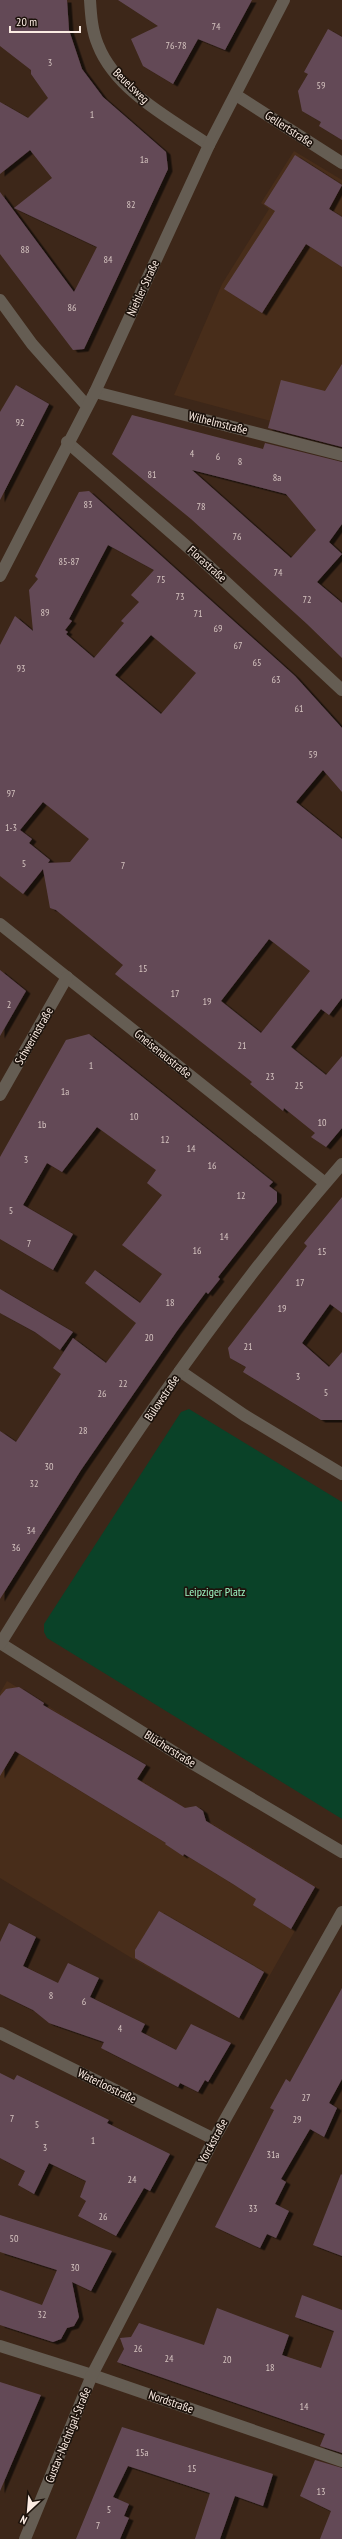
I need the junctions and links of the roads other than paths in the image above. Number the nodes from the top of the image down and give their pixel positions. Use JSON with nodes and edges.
{"nodes":[{"id":1,"x":90,"y":0,"type":"edge"},
{"id":2,"x":284,"y":0,"type":"edge"},
{"id":3,"x":236,"y":95,"type":"junction"},
{"id":4,"x":209,"y":145,"type":"junction"},
{"id":5,"x":342,"y":163,"type":"edge"},
{"id":6,"x":0,"y":300,"type":"edge"},
{"id":7,"x":95,"y":392,"type":"junction"},
{"id":8,"x":86,"y":406,"type":"junction"},
{"id":9,"x":67,"y":442,"type":"junction"},
{"id":10,"x":342,"y":455,"type":"edge"},
{"id":11,"x":0,"y":576,"type":"edge"},
{"id":12,"x":342,"y":690,"type":"edge"},
{"id":13,"x":0,"y":924,"type":"edge"},
{"id":14,"x":67,"y":977,"type":"junction"},
{"id":15,"x":0,"y":1095,"type":"edge"},
{"id":16,"x":342,"y":1164,"type":"edge"},
{"id":17,"x":326,"y":1183,"type":"junction"},
{"id":18,"x":180,"y":1371,"type":"junction"},
{"id":19,"x":342,"y":1474,"type":"edge"},
{"id":20,"x":0,"y":1643,"type":"edge"},
{"id":21,"x":342,"y":1852,"type":"edge"},
{"id":22,"x":342,"y":1912,"type":"edge"},
{"id":23,"x":0,"y":2033,"type":"edge"},
{"id":24,"x":214,"y":2139,"type":"junction"},
{"id":25,"x":0,"y":2346,"type":"edge"},
{"id":26,"x":92,"y":2375,"type":"junction"},
{"id":27,"x":342,"y":2461,"type":"edge"},
{"id":28,"x":25,"y":2539,"type":"edge"}],
"edges":[{"from":1,"to":4,"type":"street","name":"Beuelsweg"},
{"from":2,"to":3,"type":"street","name":"Niehler Straße"},
{"from":3,"to":4,"type":"street","name":"Niehler Straße"},
{"from":3,"to":5,"type":"street","name":"Gellertstraße"},
{"from":4,"to":7,"type":"street","name":"Niehler Straße"},
{"from":6,"to":8,"type":"street"},
{"from":7,"to":8,"type":"street","name":"Niehler Straße"},
{"from":7,"to":10,"type":"street","name":"Wilhelmstraße"},
{"from":8,"to":9,"type":"street","name":"Niehler Straße"},
{"from":9,"to":11,"type":"street","name":"Niehler Straße"},
{"from":9,"to":12,"type":"street","name":"Florastraße"},
{"from":13,"to":14,"type":"street","name":"Gneisenaustraße"},
{"from":14,"to":15,"type":"street","name":"Schwerinstraße"},
{"from":14,"to":17,"type":"street","name":"Gneisenaustraße"},
{"from":16,"to":17,"type":"street","name":"Bülowstraße"},
{"from":17,"to":18,"type":"street","name":"Bülowstraße"},
{"from":18,"to":19,"type":"street"},
{"from":18,"to":20,"type":"street","name":"Bülowstraße"},
{"from":20,"to":21,"type":"street","name":"Blücherstraße"},
{"from":22,"to":24,"type":"street","name":"Yorckstraße"},
{"from":23,"to":24,"type":"street","name":"Waterloostraße"},
{"from":24,"to":26,"type":"street","name":"Yorckstraße"},
{"from":25,"to":26,"type":"street","name":"Nordstraße"},
{"from":26,"to":27,"type":"street","name":"Nordstraße"},
{"from":26,"to":28,"type":"street","name":"Gustav-Nachtigal-Straße"}]}
